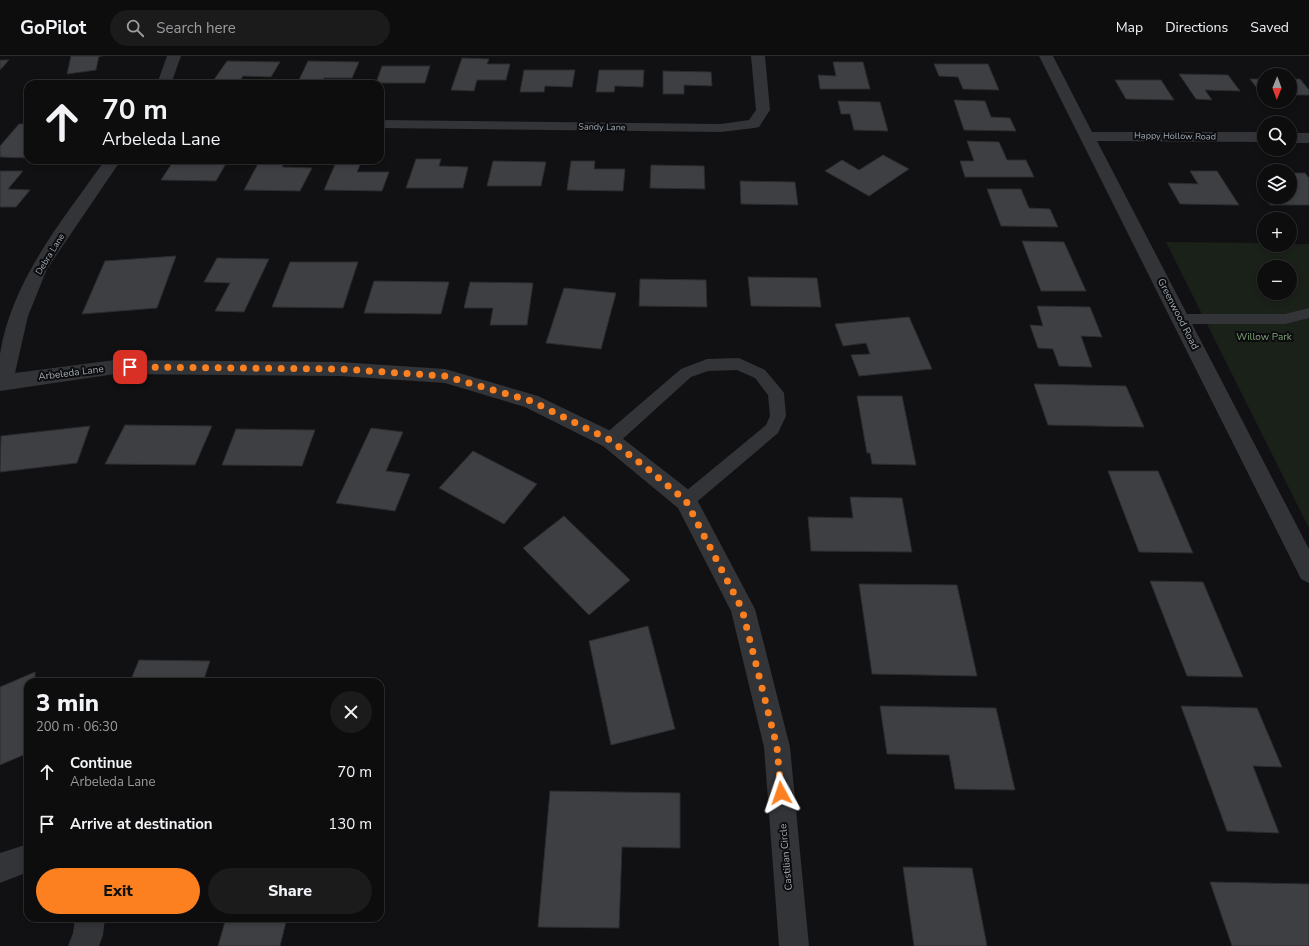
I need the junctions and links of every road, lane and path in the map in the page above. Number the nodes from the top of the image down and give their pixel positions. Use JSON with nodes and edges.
{"nodes":[{"id":1,"x":174,"y":56,"type":"edge"},
{"id":2,"x":758,"y":56,"type":"edge"},
{"id":3,"x":1046,"y":56,"type":"edge"},
{"id":4,"x":165,"y":80,"type":"edge"},
{"id":5,"x":384,"y":124,"type":"edge"},
{"id":6,"x":1087,"y":136,"type":"junction"},
{"id":7,"x":1257,"y":137,"type":"edge"},
{"id":8,"x":1297,"y":138,"type":"edge"},
{"id":9,"x":1309,"y":138,"type":"edge"},
{"id":10,"x":110,"y":164,"type":"edge"},
{"id":11,"x":1309,"y":313,"type":"edge"},
{"id":12,"x":1180,"y":319,"type":"junction"},
{"id":13,"x":1,"y":382,"type":"edge"},
{"id":14,"x":610,"y":440,"type":"junction"},
{"id":15,"x":648,"y":469,"type":"joint"},
{"id":16,"x":686,"y":501,"type":"junction"},
{"id":17,"x":1309,"y":572,"type":"edge"},
{"id":18,"x":24,"y":859,"type":"edge"},
{"id":19,"x":0,"y":868,"type":"edge"},
{"id":20,"x":90,"y":922,"type":"edge"},
{"id":21,"x":84,"y":946,"type":"edge"},
{"id":22,"x":794,"y":946,"type":"edge"}],
"edges":[{"from":1,"to":4,"type":"street"},
{"from":2,"to":5,"type":"street","name":"Sandy Lane"},
{"from":3,"to":6,"type":"street","name":"Greenwood Road"},
{"from":6,"to":7,"type":"street","name":"Happy Hollow Road"},
{"from":6,"to":12,"type":"street","name":"Greenwood Road"},
{"from":8,"to":9,"type":"street"},
{"from":10,"to":13,"type":"street","name":"Debra Lane"},
{"from":11,"to":12,"type":"lane"},
{"from":12,"to":17,"type":"street","name":"Greenwood Road"},
{"from":13,"to":14,"type":"street","name":"Arbeleda Lane"},
{"from":14,"to":15,"type":"street","name":"Arbeleda Lane"},
{"from":14,"to":16,"type":"lane"},
{"from":15,"to":16,"type":"street","name":"Castilian Circle"},
{"from":16,"to":22,"type":"street","name":"Castilian Circle"},
{"from":18,"to":19,"type":"street"},
{"from":20,"to":21,"type":"street"}]}
